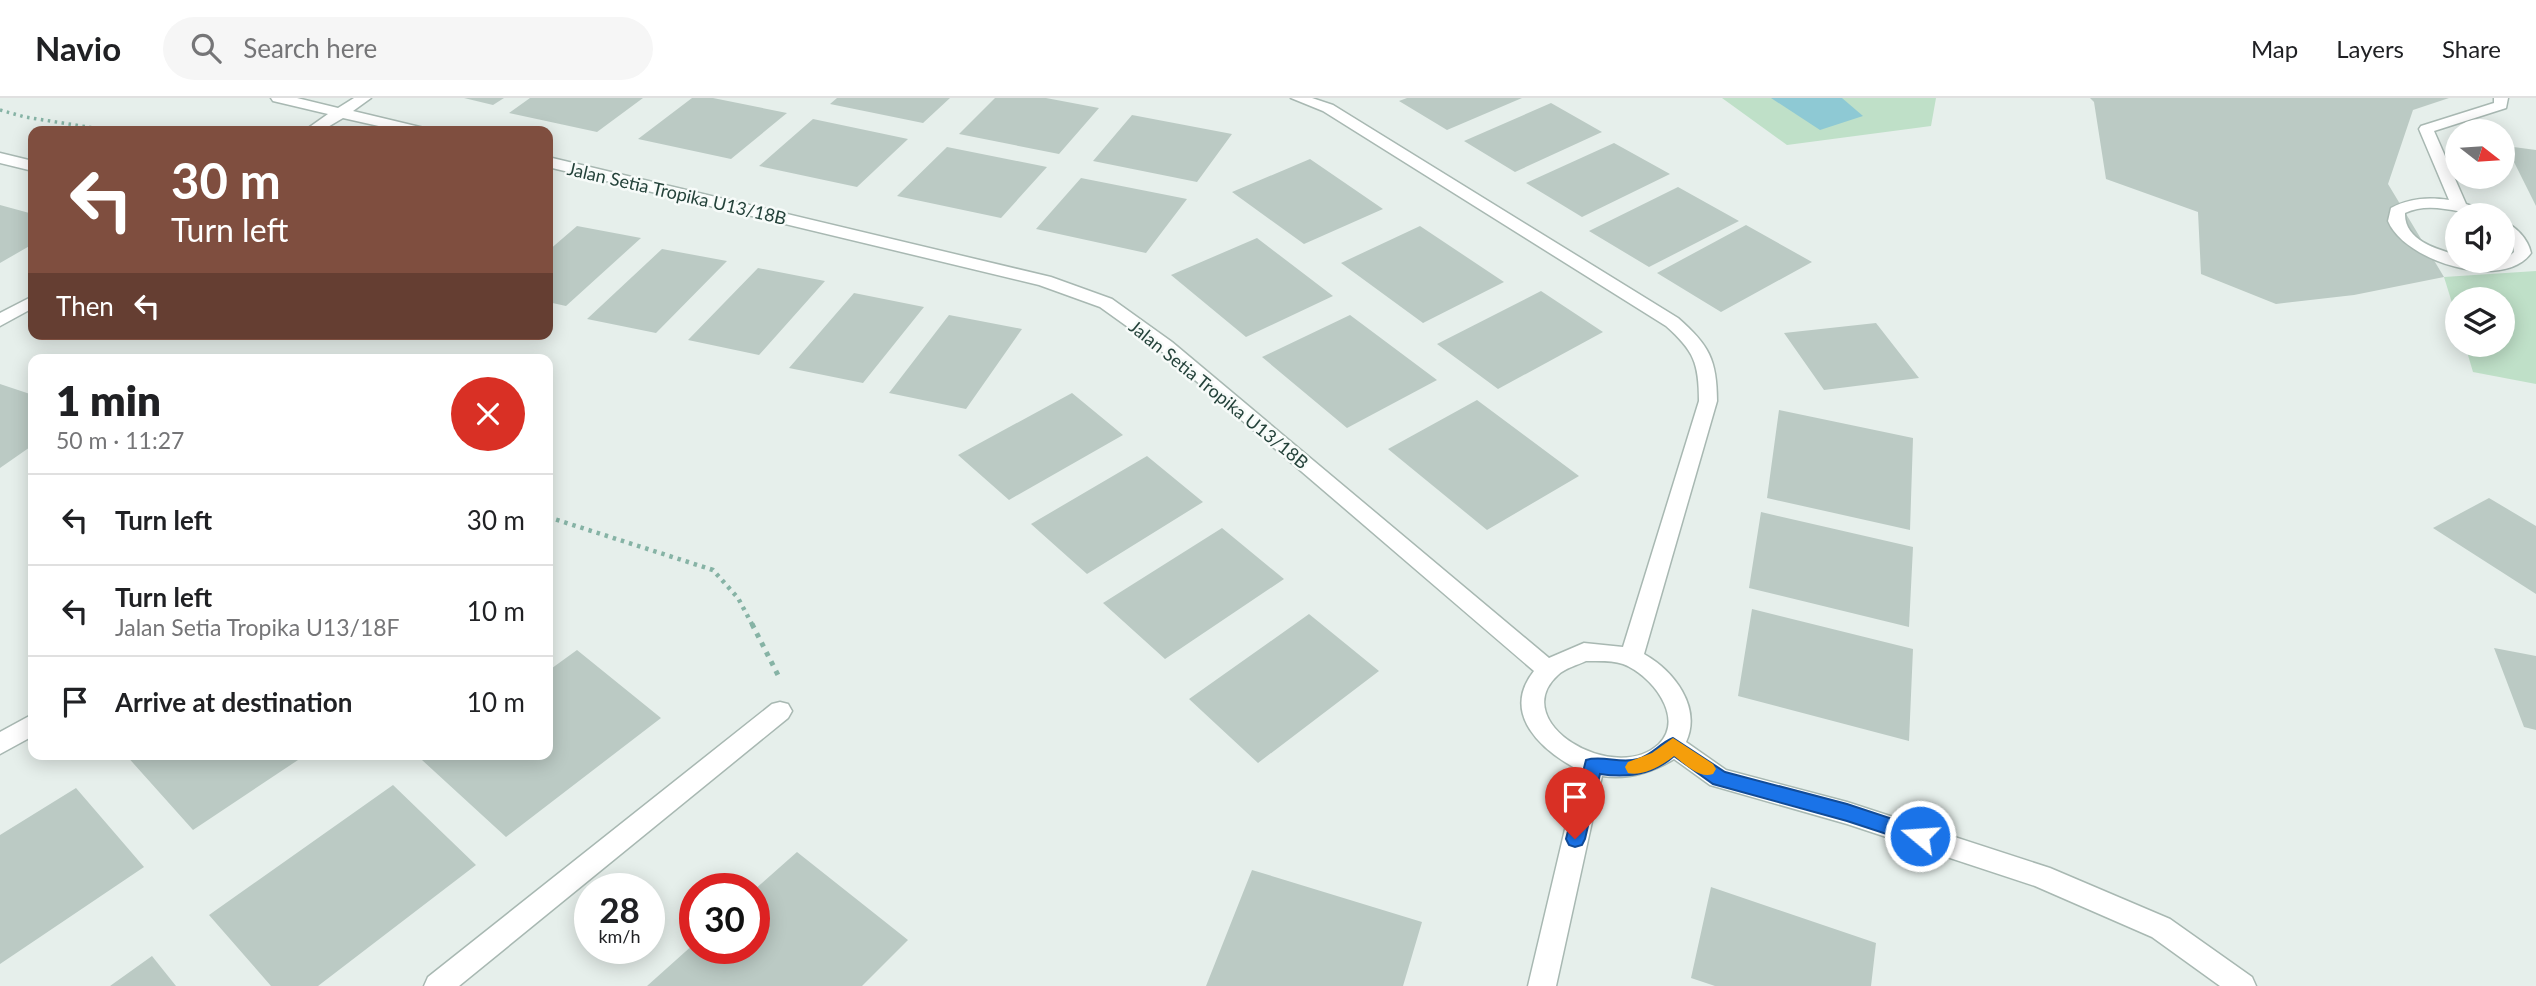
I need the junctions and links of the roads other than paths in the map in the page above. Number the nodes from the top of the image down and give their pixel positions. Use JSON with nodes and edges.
{"nodes":[{"id":1,"x":278,"y":98,"type":"edge"},
{"id":2,"x":364,"y":98,"type":"edge"},
{"id":3,"x":1298,"y":98,"type":"edge"},
{"id":4,"x":2501,"y":98,"type":"edge"},
{"id":5,"x":341,"y":113,"type":"junction"},
{"id":6,"x":319,"y":126,"type":"edge"},
{"id":7,"x":397,"y":126,"type":"edge"},
{"id":8,"x":0,"y":158,"type":"edge"},
{"id":9,"x":553,"y":163,"type":"edge"},
{"id":10,"x":28,"y":165,"type":"edge"},
{"id":11,"x":2458,"y":203,"type":"edge"},
{"id":12,"x":2445,"y":205,"type":"edge"},
{"id":13,"x":2515,"y":238,"type":"edge"},
{"id":14,"x":2445,"y":256,"type":"edge"},
{"id":15,"x":2515,"y":261,"type":"edge"},
{"id":16,"x":28,"y":304,"type":"edge"},
{"id":17,"x":0,"y":321,"type":"edge"},
{"id":18,"x":1631,"y":658,"type":"junction"},
{"id":19,"x":1546,"y":668,"type":"junction"},
{"id":20,"x":780,"y":711,"type":"road end"},
{"id":21,"x":28,"y":727,"type":"edge"},
{"id":22,"x":0,"y":744,"type":"edge"},
{"id":23,"x":1673,"y":746,"type":"junction"},
{"id":24,"x":1592,"y":766,"type":"junction"},
{"id":25,"x":438,"y":986,"type":"edge"},
{"id":26,"x":1542,"y":986,"type":"edge"},
{"id":27,"x":2242,"y":986,"type":"edge"}],
"edges":[{"from":1,"to":5,"type":"street"},
{"from":2,"to":5,"type":"street"},
{"from":3,"to":18,"type":"street"},
{"from":4,"to":11,"type":"street"},
{"from":5,"to":6,"type":"street"},
{"from":5,"to":7,"type":"street"},
{"from":8,"to":10,"type":"street"},
{"from":9,"to":19,"type":"street","name":"Jalan Setia Tropika U13/18B"},
{"from":12,"to":14,"type":"street"},
{"from":13,"to":15,"type":"street"},
{"from":16,"to":17,"type":"street"},
{"from":18,"to":19,"type":"street"},
{"from":18,"to":23,"type":"street"},
{"from":19,"to":24,"type":"street"},
{"from":20,"to":25,"type":"street"},
{"from":21,"to":22,"type":"street"},
{"from":23,"to":24,"type":"street"},
{"from":23,"to":27,"type":"street"},
{"from":24,"to":26,"type":"street"}]}
